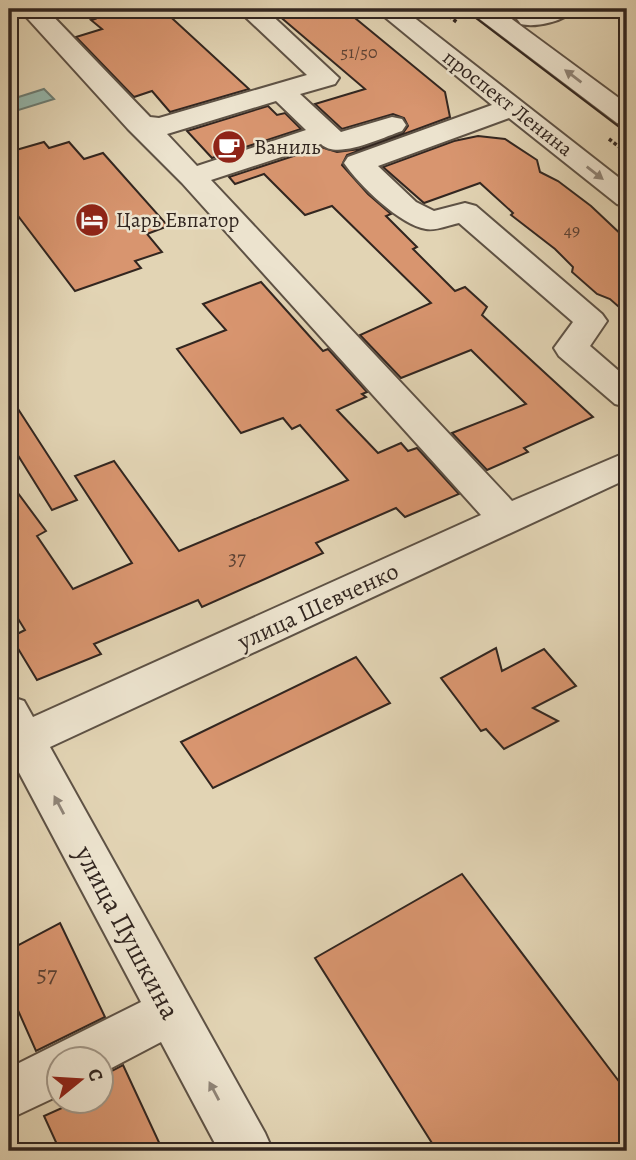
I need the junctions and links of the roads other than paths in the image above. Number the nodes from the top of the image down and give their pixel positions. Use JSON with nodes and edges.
{"nodes":[{"id":1,"x":32,"y":9,"type":"edge"},
{"id":2,"x":250,"y":9,"type":"edge"},
{"id":3,"x":388,"y":9,"type":"edge"},
{"id":4,"x":482,"y":9,"type":"edge"},
{"id":5,"x":562,"y":9,"type":"edge"},
{"id":6,"x":530,"y":19,"type":"dead end"},
{"id":7,"x":281,"y":92,"type":"junction"},
{"id":8,"x":505,"y":101,"type":"junction"},
{"id":9,"x":627,"y":117,"type":"edge"},
{"id":10,"x":138,"y":123,"type":"junction"},
{"id":11,"x":325,"y":133,"type":"junction"},
{"id":12,"x":192,"y":177,"type":"junction"},
{"id":13,"x":627,"y":198,"type":"edge"},
{"id":14,"x":627,"y":396,"type":"edge"},
{"id":15,"x":627,"y":464,"type":"edge"},
{"id":16,"x":507,"y":520,"type":"junction"},
{"id":17,"x":14,"y":734,"type":"edge"},
{"id":18,"x":171,"y":1012,"type":"junction"},
{"id":19,"x":108,"y":1044,"type":"edge"},
{"id":20,"x":46,"y":1075,"type":"edge"},
{"id":21,"x":9,"y":1094,"type":"edge"},
{"id":22,"x":247,"y":1151,"type":"edge"}],
"edges":[{"from":1,"to":10,"type":"street"},
{"from":2,"to":7,"type":"street"},
{"from":3,"to":8,"type":"street","name":"проспект Ленина"},
{"from":9,"to":4,"type":"street","one_way":true},
{"from":5,"to":6,"type":"street"},
{"from":7,"to":10,"type":"street"},
{"from":7,"to":11,"type":"street"},
{"from":8,"to":11,"type":"street"},
{"from":8,"to":13,"type":"street","name":"проспект Ленина","one_way":true},
{"from":8,"to":14,"type":"street"},
{"from":10,"to":12,"type":"street"},
{"from":11,"to":12,"type":"street"},
{"from":12,"to":16,"type":"street"},
{"from":15,"to":16,"type":"street","name":"улица Шевченко"},
{"from":16,"to":17,"type":"street","name":"улица Шевченко"},
{"from":18,"to":17,"type":"street","name":"улица Пушкина","one_way":true},
{"from":18,"to":19,"type":"street"},
{"from":22,"to":18,"type":"street","name":"улица Пушкина","one_way":true},
{"from":20,"to":21,"type":"street"}]}
